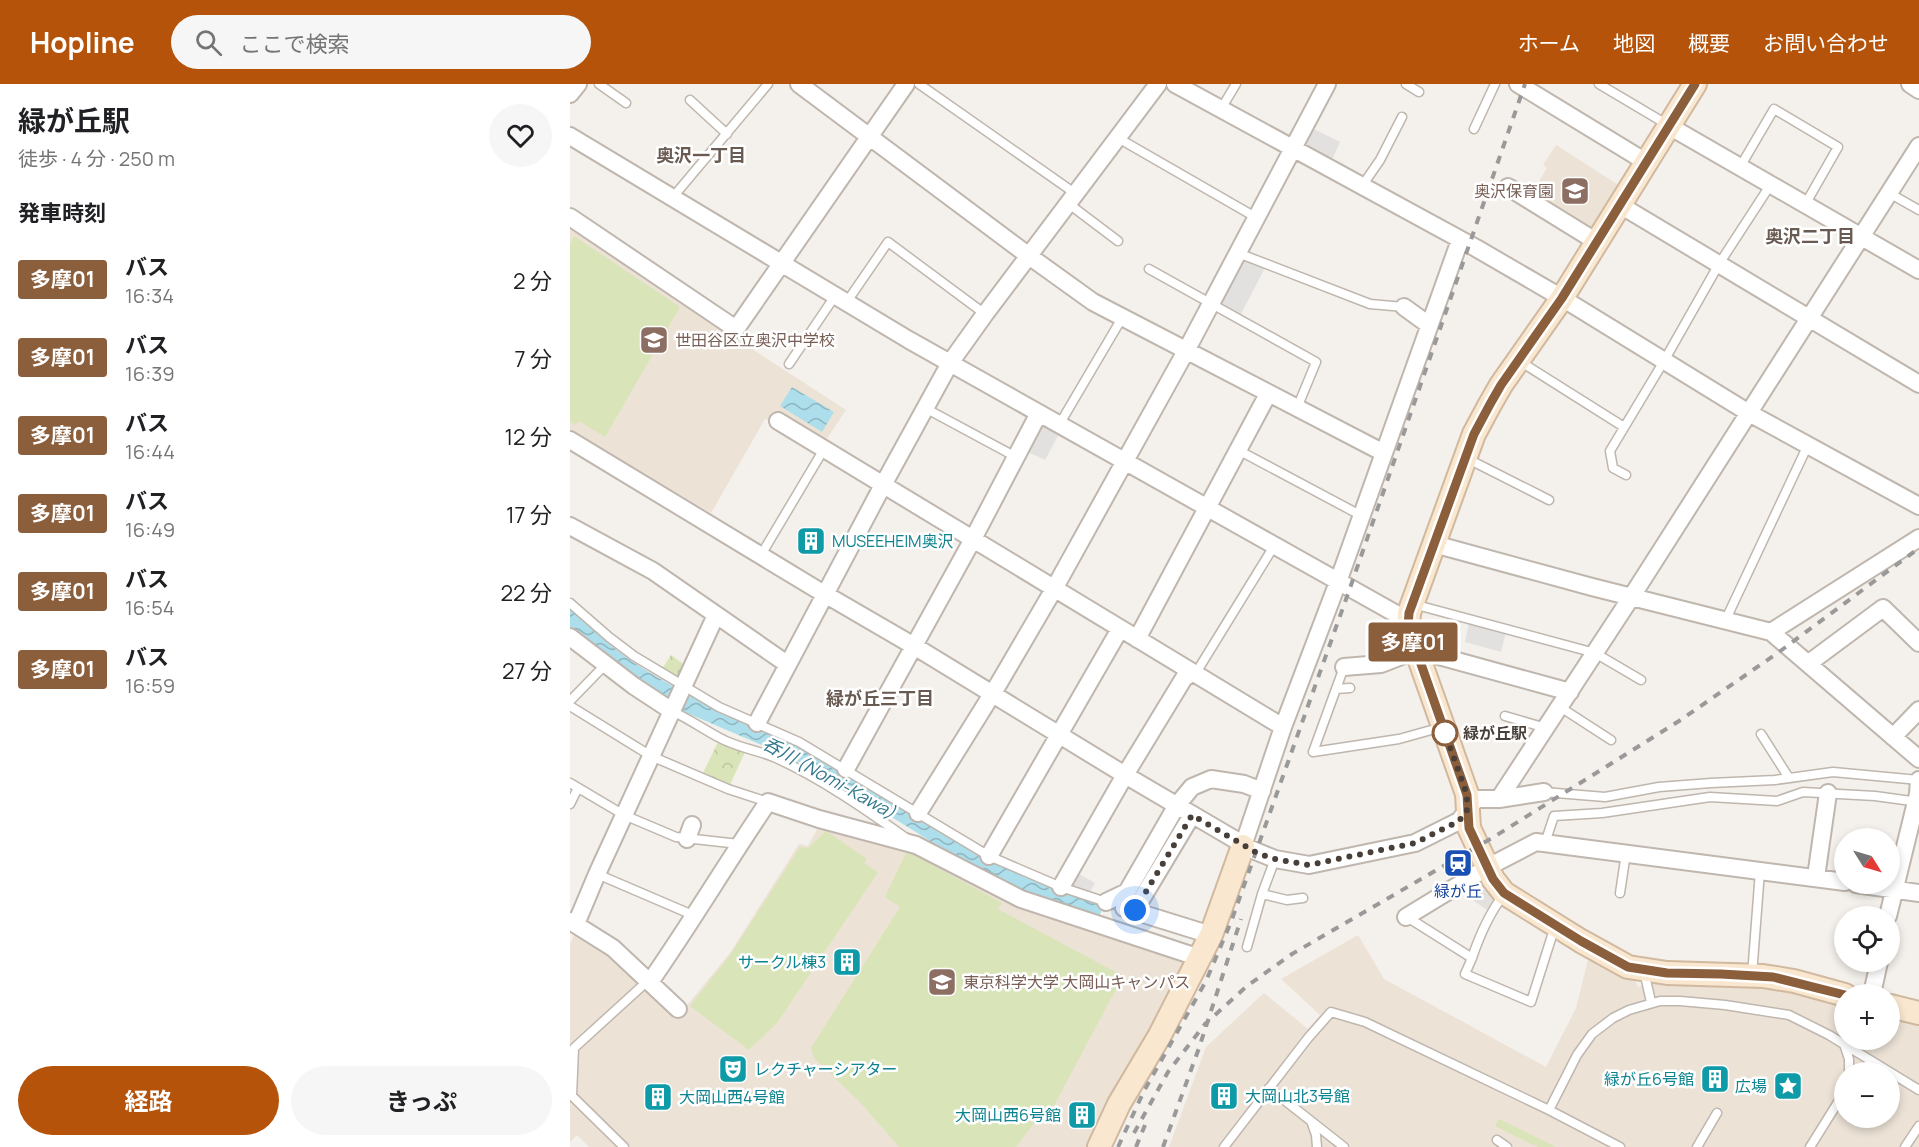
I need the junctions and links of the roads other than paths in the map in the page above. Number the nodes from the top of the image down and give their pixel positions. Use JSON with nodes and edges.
{"nodes":[{"id":1,"x":578,"y":84,"type":"edge"},
{"id":2,"x":599,"y":84,"type":"edge"},
{"id":3,"x":768,"y":84,"type":"edge"},
{"id":4,"x":800,"y":84,"type":"edge"},
{"id":5,"x":906,"y":84,"type":"edge"},
{"id":6,"x":919,"y":84,"type":"edge"},
{"id":7,"x":1158,"y":84,"type":"edge"},
{"id":8,"x":1174,"y":84,"type":"edge"},
{"id":9,"x":1236,"y":84,"type":"edge"},
{"id":10,"x":1327,"y":84,"type":"edge"},
{"id":11,"x":1406,"y":84,"type":"edge"},
{"id":12,"x":1495,"y":84,"type":"edge"},
{"id":13,"x":1518,"y":84,"type":"edge"},
{"id":14,"x":1599,"y":84,"type":"edge"},
{"id":15,"x":1695,"y":84,"type":"edge"},
{"id":16,"x":1910,"y":84,"type":"edge"},
{"id":17,"x":1919,"y":90,"type":"edge"},
{"id":18,"x":1542,"y":91,"type":"edge"},
{"id":19,"x":1419,"y":92,"type":"dead end"},
{"id":20,"x":570,"y":94,"type":"edge"},
{"id":21,"x":690,"y":100,"type":"dead end"},
{"id":22,"x":626,"y":103,"type":"dead end"},
{"id":23,"x":1221,"y":109,"type":"junction"},
{"id":24,"x":1402,"y":117,"type":"dead end"},
{"id":25,"x":1669,"y":126,"type":"junction"},
{"id":26,"x":1474,"y":129,"type":"dead end"},
{"id":27,"x":727,"y":134,"type":"junction"},
{"id":28,"x":570,"y":136,"type":"edge"},
{"id":29,"x":870,"y":136,"type":"junction"},
{"id":30,"x":1118,"y":138,"type":"junction"},
{"id":31,"x":1919,"y":147,"type":"edge"},
{"id":32,"x":1293,"y":148,"type":"junction"},
{"id":33,"x":1646,"y":162,"type":"junction"},
{"id":34,"x":1740,"y":167,"type":"junction"},
{"id":35,"x":1771,"y":184,"type":"junction"},
{"id":36,"x":1362,"y":186,"type":"junction"},
{"id":37,"x":1508,"y":187,"type":"dead end"},
{"id":38,"x":1889,"y":193,"type":"junction"},
{"id":39,"x":673,"y":197,"type":"junction"},
{"id":40,"x":1072,"y":199,"type":"junction"},
{"id":41,"x":1806,"y":203,"type":"junction"},
{"id":42,"x":1620,"y":205,"type":"junction"},
{"id":43,"x":1919,"y":210,"type":"edge"},
{"id":44,"x":570,"y":217,"type":"edge"},
{"id":45,"x":1257,"y":218,"type":"junction"},
{"id":46,"x":1862,"y":237,"type":"junction"},
{"id":47,"x":1460,"y":240,"type":"junction"},
{"id":48,"x":1118,"y":241,"type":"dead end"},
{"id":49,"x":1597,"y":242,"type":"junction"},
{"id":50,"x":1238,"y":253,"type":"junction"},
{"id":51,"x":1029,"y":256,"type":"junction"},
{"id":52,"x":782,"y":264,"type":"junction"},
{"id":53,"x":1719,"y":264,"type":"junction"},
{"id":54,"x":1149,"y":269,"type":"dead end"},
{"id":55,"x":1919,"y":270,"type":"edge"},
{"id":56,"x":1562,"y":298,"type":"junction"},
{"id":57,"x":841,"y":299,"type":"junction"},
{"id":58,"x":1211,"y":304,"type":"junction"},
{"id":59,"x":1404,"y":307,"type":"joint"},
{"id":60,"x":985,"y":314,"type":"junction"},
{"id":61,"x":1122,"y":318,"type":"junction"},
{"id":62,"x":1809,"y":318,"type":"junction"},
{"id":63,"x":1429,"y":325,"type":"junction"},
{"id":64,"x":1186,"y":351,"type":"junction"},
{"id":65,"x":1518,"y":360,"type":"junction"},
{"id":66,"x":1664,"y":361,"type":"junction"},
{"id":67,"x":950,"y":363,"type":"junction"},
{"id":68,"x":789,"y":364,"type":"dead end"},
{"id":69,"x":1919,"y":384,"type":"edge"},
{"id":70,"x":1268,"y":394,"type":"junction"},
{"id":71,"x":925,"y":408,"type":"junction"},
{"id":72,"x":1297,"y":408,"type":"junction"},
{"id":73,"x":1039,"y":413,"type":"junction"},
{"id":74,"x":1749,"y":413,"type":"junction"},
{"id":75,"x":778,"y":421,"type":"dead end"},
{"id":76,"x":1059,"y":425,"type":"junction"},
{"id":77,"x":1624,"y":427,"type":"junction"},
{"id":78,"x":570,"y":440,"type":"edge"},
{"id":79,"x":1807,"y":447,"type":"junction"},
{"id":80,"x":824,"y":449,"type":"junction"},
{"id":81,"x":1238,"y":450,"type":"junction"},
{"id":82,"x":1384,"y":453,"type":"junction"},
{"id":83,"x":1016,"y":457,"type":"junction"},
{"id":84,"x":1466,"y":458,"type":"junction"},
{"id":85,"x":1125,"y":462,"type":"junction"},
{"id":86,"x":1626,"y":475,"type":"dead end"},
{"id":87,"x":883,"y":485,"type":"junction"},
{"id":88,"x":1549,"y":500,"type":"dead end"},
{"id":89,"x":1919,"y":506,"type":"edge"},
{"id":90,"x":1207,"y":508,"type":"junction"},
{"id":91,"x":1362,"y":516,"type":"junction"},
{"id":92,"x":570,"y":526,"type":"edge"},
{"id":93,"x":1919,"y":538,"type":"edge"},
{"id":94,"x":973,"y":539,"type":"junction"},
{"id":95,"x":1434,"y":544,"type":"junction"},
{"id":96,"x":1274,"y":546,"type":"junction"},
{"id":97,"x":761,"y":555,"type":"junction"},
{"id":98,"x":1338,"y":582,"type":"junction"},
{"id":99,"x":1054,"y":589,"type":"junction"},
{"id":100,"x":825,"y":594,"type":"junction"},
{"id":101,"x":1632,"y":596,"type":"junction"},
{"id":102,"x":570,"y":603,"type":"edge"},
{"id":103,"x":1410,"y":612,"type":"junction"},
{"id":104,"x":716,"y":615,"type":"junction"},
{"id":105,"x":1726,"y":619,"type":"junction"},
{"id":106,"x":1120,"y":629,"type":"junction"},
{"id":107,"x":1771,"y":632,"type":"junction"},
{"id":108,"x":570,"y":637,"type":"edge"},
{"id":109,"x":1137,"y":639,"type":"junction"},
{"id":110,"x":1918,"y":640,"type":"edge"},
{"id":111,"x":914,"y":645,"type":"junction"},
{"id":112,"x":1417,"y":650,"type":"junction"},
{"id":113,"x":1595,"y":653,"type":"junction"},
{"id":114,"x":1809,"y":663,"type":"junction"},
{"id":115,"x":605,"y":664,"type":"junction"},
{"id":116,"x":787,"y":664,"type":"junction"},
{"id":117,"x":1344,"y":667,"type":"joint"},
{"id":118,"x":1193,"y":672,"type":"junction"},
{"id":119,"x":1641,"y":680,"type":"dead end"},
{"id":120,"x":684,"y":685,"type":"junction"},
{"id":121,"x":1350,"y":688,"type":"dead end"},
{"id":122,"x":1336,"y":689,"type":"junction"},
{"id":123,"x":1570,"y":692,"type":"junction"},
{"id":124,"x":992,"y":694,"type":"junction"},
{"id":125,"x":570,"y":701,"type":"edge"},
{"id":126,"x":570,"y":706,"type":"edge"},
{"id":127,"x":1560,"y":707,"type":"junction"},
{"id":128,"x":673,"y":709,"type":"junction"},
{"id":129,"x":1919,"y":710,"type":"edge"},
{"id":130,"x":1505,"y":716,"type":"dead end"},
{"id":131,"x":757,"y":723,"type":"junction"},
{"id":132,"x":1283,"y":727,"type":"junction"},
{"id":133,"x":1443,"y":727,"type":"junction"},
{"id":134,"x":1546,"y":728,"type":"junction"},
{"id":135,"x":1761,"y":734,"type":"dead end"},
{"id":136,"x":1059,"y":735,"type":"junction"},
{"id":137,"x":1893,"y":736,"type":"junction"},
{"id":138,"x":1611,"y":741,"type":"dead end"},
{"id":139,"x":651,"y":756,"type":"junction"},
{"id":140,"x":1919,"y":759,"type":"edge"},
{"id":141,"x":846,"y":769,"type":"junction"},
{"id":142,"x":1125,"y":775,"type":"junction"},
{"id":143,"x":1789,"y":778,"type":"junction"},
{"id":144,"x":1919,"y":780,"type":"edge"},
{"id":145,"x":574,"y":785,"type":"edge"},
{"id":146,"x":1262,"y":791,"type":"junction"},
{"id":147,"x":1544,"y":792,"type":"joint"},
{"id":148,"x":1828,"y":793,"type":"junction"},
{"id":149,"x":1499,"y":799,"type":"junction"},
{"id":150,"x":768,"y":802,"type":"junction"},
{"id":151,"x":1917,"y":802,"type":"edge"},
{"id":152,"x":570,"y":804,"type":"edge"},
{"id":153,"x":1177,"y":805,"type":"junction"},
{"id":154,"x":1467,"y":805,"type":"junction"},
{"id":155,"x":918,"y":813,"type":"junction"},
{"id":156,"x":624,"y":815,"type":"junction"},
{"id":157,"x":1192,"y":815,"type":"junction"},
{"id":158,"x":1545,"y":843,"type":"junction"},
{"id":159,"x":739,"y":844,"type":"junction"},
{"id":160,"x":916,"y":845,"type":"junction"},
{"id":161,"x":1243,"y":846,"type":"junction"},
{"id":162,"x":1626,"y":853,"type":"junction"},
{"id":163,"x":988,"y":856,"type":"junction"},
{"id":164,"x":1275,"y":859,"type":"junction"},
{"id":165,"x":1900,"y":866,"type":"edge"},
{"id":166,"x":1488,"y":867,"type":"junction"},
{"id":167,"x":1760,"y":871,"type":"junction"},
{"id":168,"x":597,"y":874,"type":"junction"},
{"id":169,"x":1816,"y":877,"type":"junction"},
{"id":170,"x":1834,"y":880,"type":"edge"},
{"id":171,"x":1061,"y":887,"type":"junction"},
{"id":172,"x":1900,"y":890,"type":"edge"},
{"id":173,"x":1504,"y":893,"type":"junction"},
{"id":174,"x":1620,"y":893,"type":"dead end"},
{"id":175,"x":1919,"y":893,"type":"edge"},
{"id":176,"x":1262,"y":894,"type":"junction"},
{"id":177,"x":1303,"y":898,"type":"dead end"},
{"id":178,"x":1106,"y":902,"type":"junction"},
{"id":179,"x":1135,"y":910,"type":"junction"},
{"id":180,"x":696,"y":916,"type":"junction"},
{"id":181,"x":1406,"y":917,"type":"joint"},
{"id":182,"x":573,"y":923,"type":"edge"},
{"id":183,"x":1556,"y":926,"type":"junction"},
{"id":184,"x":1211,"y":935,"type":"junction"},
{"id":185,"x":1247,"y":947,"type":"dead end"},
{"id":186,"x":1200,"y":958,"type":"junction"},
{"id":187,"x":1472,"y":958,"type":"junction"},
{"id":188,"x":1644,"y":970,"type":"junction"},
{"id":189,"x":1752,"y":975,"type":"junction"},
{"id":190,"x":646,"y":984,"type":"junction"},
{"id":191,"x":1834,"y":992,"type":"edge"},
{"id":192,"x":1651,"y":1002,"type":"junction"},
{"id":193,"x":1900,"y":1008,"type":"edge"},
{"id":194,"x":678,"y":1009,"type":"dead end"},
{"id":195,"x":1919,"y":1013,"type":"edge"},
{"id":196,"x":1834,"y":1038,"type":"edge"},
{"id":197,"x":1855,"y":1050,"type":"edge"},
{"id":198,"x":1269,"y":1088,"type":"junction"},
{"id":199,"x":1919,"y":1090,"type":"edge"},
{"id":200,"x":572,"y":1099,"type":"edge"},
{"id":201,"x":1834,"y":1108,"type":"edge"},
{"id":202,"x":1549,"y":1110,"type":"junction"},
{"id":203,"x":1717,"y":1113,"type":"dead end"},
{"id":204,"x":1311,"y":1121,"type":"junction"},
{"id":205,"x":1919,"y":1126,"type":"edge"},
{"id":206,"x":1497,"y":1140,"type":"dead end"},
{"id":207,"x":624,"y":1147,"type":"edge"},
{"id":208,"x":1099,"y":1147,"type":"edge"},
{"id":209,"x":1224,"y":1147,"type":"edge"},
{"id":210,"x":1317,"y":1147,"type":"edge"},
{"id":211,"x":1344,"y":1147,"type":"edge"},
{"id":212,"x":1506,"y":1147,"type":"edge"},
{"id":213,"x":1620,"y":1147,"type":"edge"},
{"id":214,"x":1697,"y":1147,"type":"edge"},
{"id":215,"x":1810,"y":1147,"type":"edge"},
{"id":216,"x":1905,"y":1147,"type":"edge"}],
"edges":[{"from":1,"to":20,"type":"street"},
{"from":2,"to":22,"type":"lane"},
{"from":3,"to":27,"type":"lane"},
{"from":4,"to":29,"type":"street"},
{"from":5,"to":29,"type":"street"},
{"from":6,"to":40,"type":"lane"},
{"from":7,"to":30,"type":"street"},
{"from":8,"to":23,"type":"street"},
{"from":9,"to":23,"type":"lane"},
{"from":10,"to":32,"type":"street"},
{"from":11,"to":19,"type":"lane"},
{"from":12,"to":26,"type":"lane"},
{"from":13,"to":18,"type":"street"},
{"from":14,"to":25,"type":"lane"},
{"from":15,"to":25,"type":"street"},
{"from":16,"to":17,"type":"street"},
{"from":18,"to":33,"type":"street"},
{"from":21,"to":27,"type":"lane"},
{"from":23,"to":32,"type":"street"},
{"from":24,"to":36,"type":"lane"},
{"from":25,"to":33,"type":"street"},
{"from":25,"to":34,"type":"street"},
{"from":27,"to":39,"type":"lane"},
{"from":28,"to":39,"type":"street"},
{"from":29,"to":51,"type":"street"},
{"from":29,"to":52,"type":"street"},
{"from":30,"to":40,"type":"street"},
{"from":30,"to":45,"type":"lane"},
{"from":31,"to":38,"type":"street"},
{"from":32,"to":36,"type":"street"},
{"from":32,"to":45,"type":"street"},
{"from":33,"to":42,"type":"street"},
{"from":34,"to":35,"type":"street"},
{"from":34,"to":41,"type":"lane"},
{"from":35,"to":41,"type":"street"},
{"from":35,"to":53,"type":"lane"},
{"from":36,"to":47,"type":"street"},
{"from":37,"to":49,"type":"street"},
{"from":38,"to":43,"type":"lane"},
{"from":38,"to":46,"type":"street"},
{"from":39,"to":52,"type":"street"},
{"from":40,"to":48,"type":"lane"},
{"from":40,"to":51,"type":"street"},
{"from":41,"to":46,"type":"street"},
{"from":42,"to":49,"type":"street"},
{"from":42,"to":53,"type":"street"},
{"from":44,"to":52,"type":"street"},
{"from":45,"to":50,"type":"street"},
{"from":46,"to":55,"type":"street"},
{"from":46,"to":62,"type":"street"},
{"from":47,"to":56,"type":"street"},
{"from":47,"to":63,"type":"street"},
{"from":49,"to":56,"type":"street"},
{"from":50,"to":58,"type":"street"},
{"from":50,"to":59,"type":"lane"},
{"from":51,"to":60,"type":"street"},
{"from":51,"to":61,"type":"street"},
{"from":52,"to":57,"type":"street"},
{"from":53,"to":62,"type":"street"},
{"from":53,"to":66,"type":"lane"},
{"from":54,"to":58,"type":"lane"},
{"from":56,"to":65,"type":"street"},
{"from":56,"to":66,"type":"street"},
{"from":57,"to":60,"type":"lane"},
{"from":57,"to":67,"type":"street"},
{"from":57,"to":68,"type":"lane"},
{"from":58,"to":64,"type":"street"},
{"from":58,"to":72,"type":"lane"},
{"from":59,"to":63,"type":"street"},
{"from":60,"to":67,"type":"street"},
{"from":61,"to":64,"type":"street"},
{"from":61,"to":76,"type":"lane"},
{"from":62,"to":69,"type":"street"},
{"from":62,"to":74,"type":"street"},
{"from":63,"to":82,"type":"street"},
{"from":64,"to":70,"type":"street"},
{"from":64,"to":85,"type":"street"},
{"from":65,"to":77,"type":"lane"},
{"from":65,"to":84,"type":"street"},
{"from":66,"to":74,"type":"street"},
{"from":66,"to":77,"type":"lane"},
{"from":67,"to":71,"type":"street"},
{"from":67,"to":73,"type":"street"},
{"from":70,"to":72,"type":"street"},
{"from":70,"to":81,"type":"street"},
{"from":71,"to":83,"type":"lane"},
{"from":71,"to":87,"type":"street"},
{"from":72,"to":82,"type":"street"},
{"from":73,"to":76,"type":"street"},
{"from":73,"to":83,"type":"street"},
{"from":74,"to":79,"type":"street"},
{"from":74,"to":101,"type":"street"},
{"from":75,"to":80,"type":"street"},
{"from":76,"to":85,"type":"street"},
{"from":77,"to":86,"type":"lane"},
{"from":78,"to":97,"type":"street"},
{"from":79,"to":89,"type":"street"},
{"from":79,"to":105,"type":"lane"},
{"from":80,"to":87,"type":"street"},
{"from":80,"to":97,"type":"lane"},
{"from":81,"to":90,"type":"street"},
{"from":81,"to":91,"type":"lane"},
{"from":82,"to":91,"type":"street"},
{"from":83,"to":94,"type":"street"},
{"from":84,"to":88,"type":"lane"},
{"from":84,"to":95,"type":"street"},
{"from":85,"to":90,"type":"street"},
{"from":85,"to":99,"type":"street"},
{"from":87,"to":94,"type":"street"},
{"from":87,"to":100,"type":"street"},
{"from":90,"to":96,"type":"street"},
{"from":90,"to":109,"type":"street"},
{"from":91,"to":98,"type":"street"},
{"from":92,"to":104,"type":"street"},
{"from":93,"to":107,"type":"street"},
{"from":94,"to":99,"type":"street"},
{"from":94,"to":111,"type":"street"},
{"from":95,"to":101,"type":"street"},
{"from":95,"to":103,"type":"street"},
{"from":96,"to":98,"type":"street"},
{"from":96,"to":118,"type":"lane"},
{"from":97,"to":100,"type":"street"},
{"from":98,"to":103,"type":"street"},
{"from":98,"to":132,"type":"street"},
{"from":99,"to":106,"type":"street"},
{"from":99,"to":124,"type":"street"},
{"from":100,"to":111,"type":"street"},
{"from":100,"to":116,"type":"street"},
{"from":101,"to":105,"type":"street"},
{"from":101,"to":113,"type":"street"},
{"from":102,"to":120,"type":"lane"},
{"from":103,"to":112,"type":"street"},
{"from":103,"to":113,"type":"lane"},
{"from":104,"to":116,"type":"street"},
{"from":104,"to":120,"type":"street"},
{"from":105,"to":107,"type":"street"},
{"from":106,"to":109,"type":"street"},
{"from":106,"to":136,"type":"street"},
{"from":107,"to":114,"type":"street"},
{"from":108,"to":115,"type":"street"},
{"from":109,"to":118,"type":"street"},
{"from":110,"to":114,"type":"street"},
{"from":111,"to":124,"type":"street"},
{"from":111,"to":141,"type":"street"},
{"from":112,"to":117,"type":"street"},
{"from":112,"to":123,"type":"street"},
{"from":112,"to":133,"type":"street"},
{"from":113,"to":119,"type":"lane"},
{"from":113,"to":123,"type":"street"},
{"from":114,"to":137,"type":"street"},
{"from":115,"to":125,"type":"lane"},
{"from":115,"to":128,"type":"street"},
{"from":116,"to":131,"type":"street"},
{"from":117,"to":122,"type":"lane"},
{"from":118,"to":132,"type":"street"},
{"from":118,"to":142,"type":"street"},
{"from":120,"to":128,"type":"street"},
{"from":120,"to":131,"type":"lane"},
{"from":121,"to":122,"type":"lane"},
{"from":122,"to":133,"type":"lane"},
{"from":123,"to":127,"type":"street"},
{"from":124,"to":136,"type":"street"},
{"from":124,"to":155,"type":"street"},
{"from":126,"to":139,"type":"lane"},
{"from":127,"to":134,"type":"street"},
{"from":127,"to":138,"type":"lane"},
{"from":128,"to":139,"type":"street"},
{"from":128,"to":160,"type":"lane"},
{"from":129,"to":137,"type":"street"},
{"from":130,"to":134,"type":"lane"},
{"from":131,"to":141,"type":"lane"},
{"from":132,"to":146,"type":"street"},
{"from":133,"to":154,"type":"street"},
{"from":134,"to":149,"type":"street"},
{"from":135,"to":143,"type":"lane"},
{"from":136,"to":142,"type":"street"},
{"from":136,"to":163,"type":"street"},
{"from":137,"to":140,"type":"street"},
{"from":139,"to":150,"type":"lane"},
{"from":139,"to":156,"type":"street"},
{"from":141,"to":155,"type":"lane"},
{"from":142,"to":153,"type":"street"},
{"from":142,"to":171,"type":"street"},
{"from":143,"to":144,"type":"lane"},
{"from":143,"to":147,"type":"lane"},
{"from":144,"to":151,"type":"street"},
{"from":145,"to":152,"type":"lane"},
{"from":145,"to":156,"type":"lane"},
{"from":146,"to":153,"type":"street"},
{"from":146,"to":161,"type":"street"},
{"from":147,"to":149,"type":"street"},
{"from":148,"to":151,"type":"lane"},
{"from":148,"to":158,"type":"lane"},
{"from":148,"to":169,"type":"street"},
{"from":149,"to":154,"type":"street"},
{"from":150,"to":159,"type":"street"},
{"from":150,"to":160,"type":"street"},
{"from":151,"to":165,"type":"street"},
{"from":153,"to":157,"type":"street"},
{"from":153,"to":178,"type":"street"},
{"from":154,"to":164,"type":"street"},
{"from":154,"to":166,"type":"street"},
{"from":155,"to":163,"type":"lane"},
{"from":156,"to":159,"type":"lane"},
{"from":156,"to":168,"type":"street"},
{"from":157,"to":161,"type":"street"},
{"from":157,"to":179,"type":"street"},
{"from":158,"to":162,"type":"street"},
{"from":158,"to":166,"type":"street"},
{"from":159,"to":180,"type":"street"},
{"from":160,"to":186,"type":"street"},
{"from":161,"to":164,"type":"street"},
{"from":161,"to":184,"type":"street"},
{"from":162,"to":167,"type":"street"},
{"from":162,"to":174,"type":"lane"},
{"from":163,"to":171,"type":"lane"},
{"from":164,"to":176,"type":"lane"},
{"from":166,"to":173,"type":"street"},
{"from":166,"to":181,"type":"street"},
{"from":167,"to":169,"type":"street"},
{"from":167,"to":189,"type":"lane"},
{"from":168,"to":180,"type":"lane"},
{"from":168,"to":182,"type":"street"},
{"from":169,"to":170,"type":"street"},
{"from":171,"to":178,"type":"lane"},
{"from":172,"to":175,"type":"street"},
{"from":173,"to":183,"type":"street"},
{"from":173,"to":187,"type":"lane"},
{"from":176,"to":177,"type":"lane"},
{"from":176,"to":185,"type":"lane"},
{"from":178,"to":179,"type":"street"},
{"from":179,"to":184,"type":"street"},
{"from":180,"to":190,"type":"street"},
{"from":181,"to":187,"type":"lane"},
{"from":182,"to":190,"type":"street"},
{"from":183,"to":187,"type":"lane"},
{"from":183,"to":188,"type":"street"},
{"from":184,"to":186,"type":"street"},
{"from":186,"to":208,"type":"street"},
{"from":188,"to":189,"type":"street"},
{"from":188,"to":192,"type":"lane"},
{"from":189,"to":191,"type":"street"},
{"from":190,"to":194,"type":"street"},
{"from":190,"to":200,"type":"lane"},
{"from":192,"to":196,"type":"lane"},
{"from":192,"to":202,"type":"lane"},
{"from":193,"to":195,"type":"street"},
{"from":197,"to":199,"type":"lane"},
{"from":198,"to":202,"type":"lane"},
{"from":198,"to":204,"type":"lane"},
{"from":198,"to":209,"type":"lane"},
{"from":200,"to":207,"type":"lane"},
{"from":201,"to":215,"type":"lane"},
{"from":202,"to":213,"type":"lane"},
{"from":203,"to":214,"type":"lane"},
{"from":204,"to":210,"type":"lane"},
{"from":204,"to":211,"type":"lane"},
{"from":205,"to":216,"type":"lane"},
{"from":206,"to":212,"type":"lane"}]}
